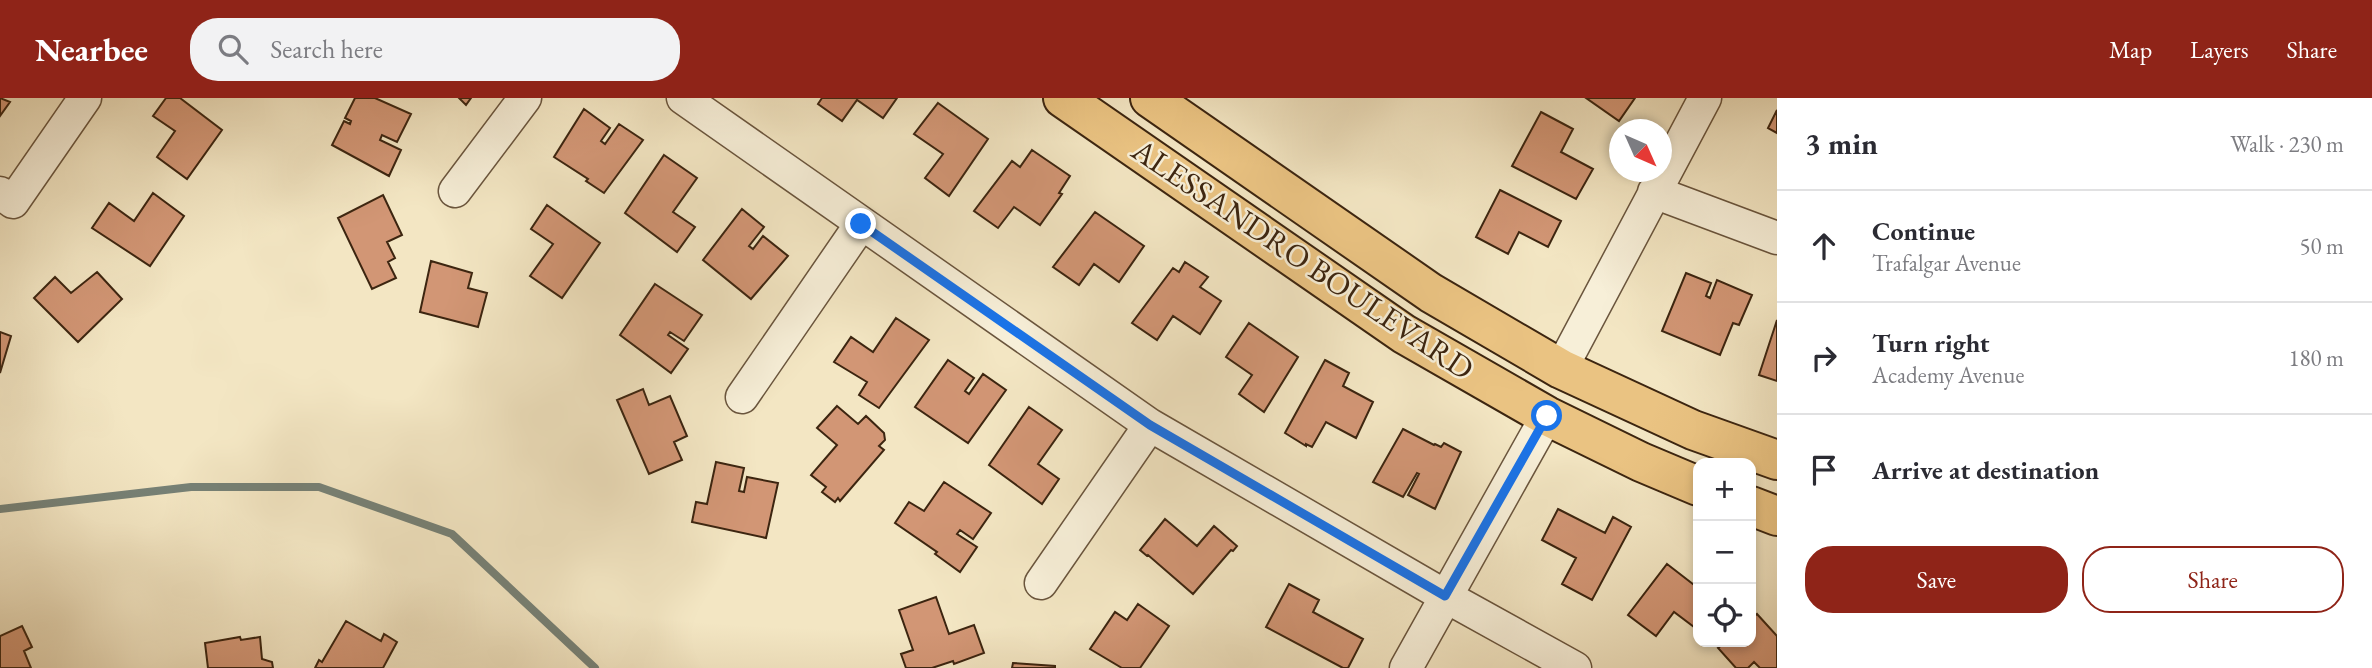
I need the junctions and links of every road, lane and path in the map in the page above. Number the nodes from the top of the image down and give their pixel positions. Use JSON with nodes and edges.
{"nodes":[{"id":1,"x":85,"y":98,"type":"edge"},
{"id":2,"x":525,"y":98,"type":"edge"},
{"id":3,"x":683,"y":98,"type":"edge"},
{"id":4,"x":1063,"y":98,"type":"edge"},
{"id":5,"x":1150,"y":98,"type":"edge"},
{"id":6,"x":1705,"y":98,"type":"edge"},
{"id":7,"x":455,"y":191,"type":"dead end"},
{"id":8,"x":1654,"y":192,"type":"junction"},
{"id":9,"x":7,"y":198,"type":"edge"},
{"id":10,"x":861,"y":224,"type":"junction"},
{"id":11,"x":1777,"y":239,"type":"edge"},
{"id":12,"x":1561,"y":369,"type":"junction"},
{"id":13,"x":742,"y":397,"type":"dead end"},
{"id":14,"x":1547,"y":416,"type":"junction"},
{"id":15,"x":1150,"y":425,"type":"junction"},
{"id":16,"x":1777,"y":460,"type":"edge"},
{"id":17,"x":1693,"y":484,"type":"edge"},
{"id":18,"x":1756,"y":508,"type":"edge"},
{"id":19,"x":1777,"y":516,"type":"edge"},
{"id":20,"x":1041,"y":583,"type":"dead end"},
{"id":21,"x":1445,"y":596,"type":"junction"},
{"id":22,"x":1406,"y":668,"type":"edge"},
{"id":23,"x":1575,"y":668,"type":"edge"}],
"edges":[{"from":1,"to":9,"type":"street"},
{"from":2,"to":7,"type":"street"},
{"from":3,"to":10,"type":"street"},
{"from":4,"to":14,"type":"main road","name":"ALESSANDRO BOULEVARD"},
{"from":5,"to":12,"type":"main road","name":"ALESSANDRO BOULEVARD"},
{"from":6,"to":8,"type":"street"},
{"from":8,"to":11,"type":"street"},
{"from":8,"to":12,"type":"street"},
{"from":10,"to":13,"type":"street"},
{"from":10,"to":15,"type":"street"},
{"from":12,"to":16,"type":"main road","name":"ALESSANDRO BOULEVARD"},
{"from":14,"to":17,"type":"main road","name":"ALESSANDRO BOULEVARD"},
{"from":14,"to":21,"type":"street"},
{"from":15,"to":20,"type":"street"},
{"from":15,"to":21,"type":"street"},
{"from":18,"to":19,"type":"main road"},
{"from":21,"to":22,"type":"street"},
{"from":21,"to":23,"type":"street"}]}
